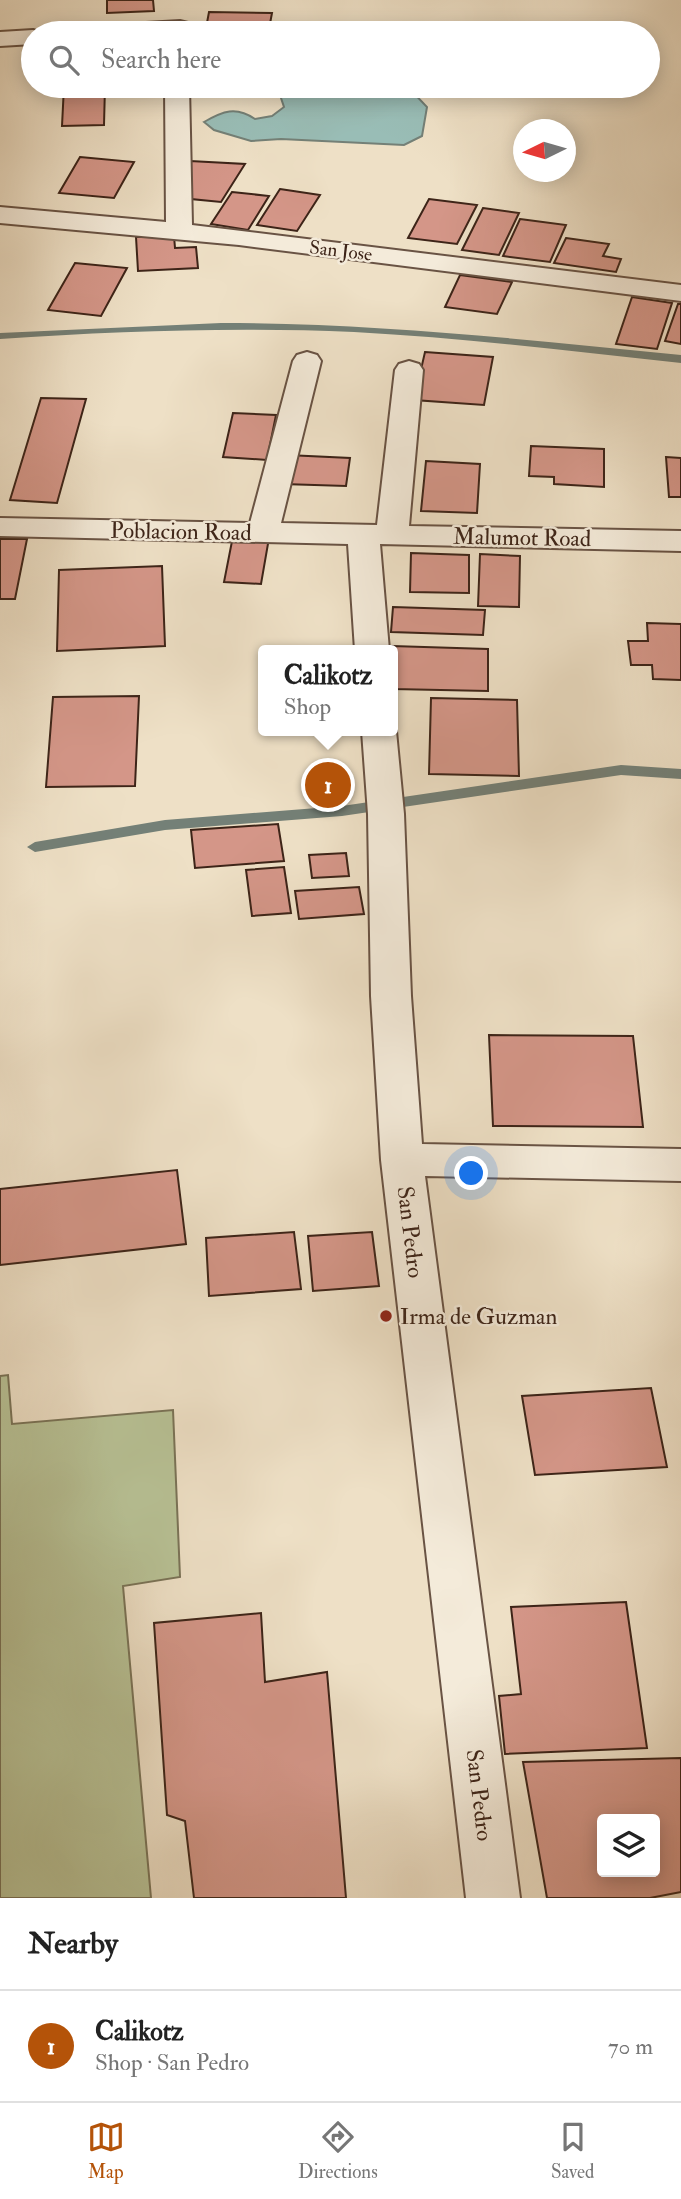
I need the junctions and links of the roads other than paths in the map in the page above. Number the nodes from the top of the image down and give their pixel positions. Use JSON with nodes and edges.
{"nodes":[{"id":1,"x":21,"y":38,"type":"edge"},
{"id":2,"x":0,"y":39,"type":"edge"},
{"id":3,"x":177,"y":98,"type":"edge"},
{"id":4,"x":0,"y":215,"type":"edge"},
{"id":5,"x":180,"y":231,"type":"junction"},
{"id":6,"x":681,"y":293,"type":"edge"},
{"id":7,"x":307,"y":361,"type":"dead end"},
{"id":8,"x":409,"y":370,"type":"dead end"},
{"id":9,"x":0,"y":527,"type":"edge"},
{"id":10,"x":263,"y":533,"type":"junction"},
{"id":11,"x":377,"y":533,"type":"junction"},
{"id":12,"x":681,"y":541,"type":"edge"},
{"id":13,"x":372,"y":645,"type":"edge"},
{"id":14,"x":379,"y":736,"type":"edge"},
{"id":15,"x":402,"y":1160,"type":"junction"},
{"id":16,"x":681,"y":1165,"type":"edge"},
{"id":17,"x":493,"y":1898,"type":"edge"}],
"edges":[{"from":1,"to":2,"type":"street"},
{"from":3,"to":5,"type":"street"},
{"from":4,"to":5,"type":"street","name":"San Jose"},
{"from":5,"to":6,"type":"street","name":"San Jose"},
{"from":7,"to":10,"type":"street"},
{"from":8,"to":11,"type":"street"},
{"from":9,"to":10,"type":"street","name":"Poblacion Road"},
{"from":10,"to":11,"type":"street","name":"Poblacion Road"},
{"from":11,"to":12,"type":"street","name":"Malumot Road"},
{"from":11,"to":13,"type":"street"},
{"from":14,"to":15,"type":"street","name":"San Pedro"},
{"from":15,"to":16,"type":"street"},
{"from":15,"to":17,"type":"street","name":"San Pedro"}]}
